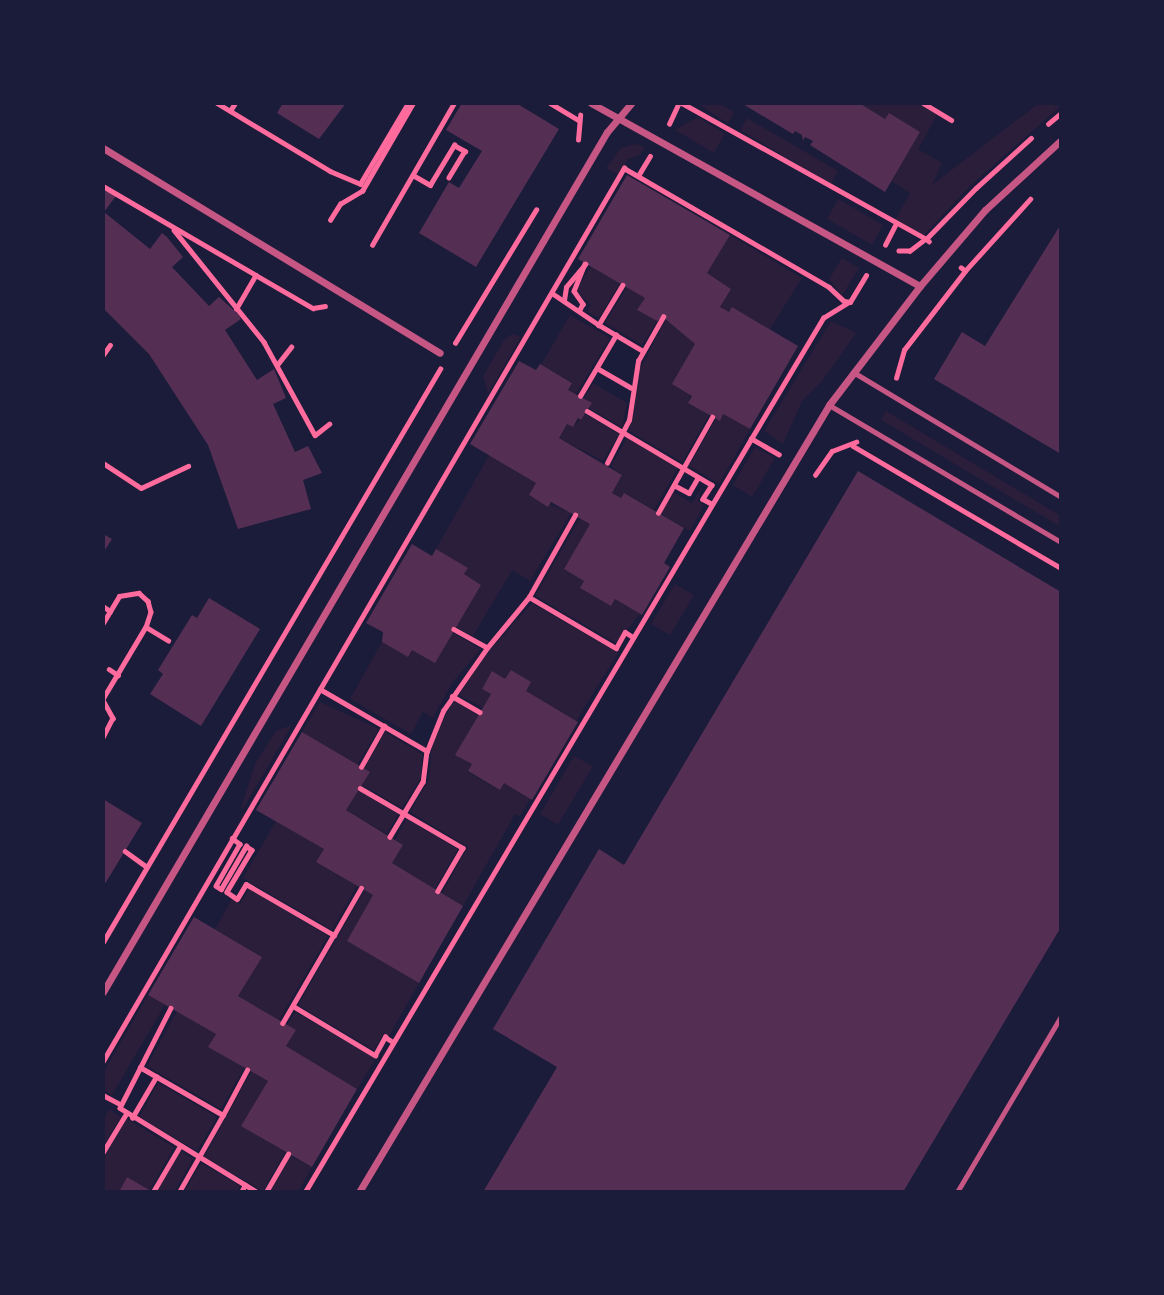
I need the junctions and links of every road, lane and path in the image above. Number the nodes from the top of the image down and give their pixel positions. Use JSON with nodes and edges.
{"nodes":[{"id":1,"x":217,"y":103,"type":"edge"},
{"id":2,"x":235,"y":103,"type":"edge"},
{"id":3,"x":408,"y":103,"type":"edge"},
{"id":4,"x":413,"y":103,"type":"edge"},
{"id":5,"x":454,"y":103,"type":"edge"},
{"id":6,"x":550,"y":103,"type":"edge"},
{"id":7,"x":591,"y":103,"type":"edge"},
{"id":8,"x":631,"y":103,"type":"edge"},
{"id":9,"x":681,"y":103,"type":"edge"},
{"id":10,"x":923,"y":103,"type":"edge"},
{"id":11,"x":230,"y":111,"type":"junction"},
{"id":12,"x":620,"y":120,"type":"junction"},
{"id":13,"x":951,"y":120,"type":"dead end"},
{"id":14,"x":669,"y":124,"type":"dead end"},
{"id":15,"x":1061,"y":140,"type":"edge"},
{"id":16,"x":574,"y":147,"type":"dead end"},
{"id":17,"x":103,"y":148,"type":"edge"},
{"id":18,"x":653,"y":152,"type":"dead end"},
{"id":19,"x":413,"y":175,"type":"junction"},
{"id":20,"x":449,"y":177,"type":"dead end"},
{"id":21,"x":638,"y":177,"type":"junction"},
{"id":22,"x":604,"y":184,"type":"dead end"},
{"id":23,"x":103,"y":186,"type":"edge"},
{"id":24,"x":609,"y":189,"type":"junction"},
{"id":25,"x":1039,"y":189,"type":"dead end"},
{"id":26,"x":543,"y":199,"type":"dead end"},
{"id":27,"x":330,"y":220,"type":"dead end"},
{"id":28,"x":895,"y":225,"type":"junction"},
{"id":29,"x":171,"y":227,"type":"junction"},
{"id":30,"x":372,"y":245,"type":"dead end"},
{"id":31,"x":965,"y":271,"type":"dead end"},
{"id":32,"x":256,"y":275,"type":"junction"},
{"id":33,"x":866,"y":275,"type":"dead end"},
{"id":34,"x":623,"y":285,"type":"dead end"},
{"id":35,"x":920,"y":286,"type":"junction"},
{"id":36,"x":552,"y":293,"type":"junction"},
{"id":37,"x":564,"y":300,"type":"junction"},
{"id":38,"x":850,"y":302,"type":"junction"},
{"id":39,"x":331,"y":305,"type":"dead end"},
{"id":40,"x":236,"y":309,"type":"junction"},
{"id":41,"x":580,"y":310,"type":"junction"},
{"id":42,"x":663,"y":317,"type":"dead end"},
{"id":43,"x":599,"y":325,"type":"junction"},
{"id":44,"x":617,"y":335,"type":"junction"},
{"id":45,"x":110,"y":345,"type":"dead end"},
{"id":46,"x":454,"y":345,"type":"dead end"},
{"id":47,"x":291,"y":347,"type":"dead end"},
{"id":48,"x":643,"y":351,"type":"junction"},
{"id":49,"x":440,"y":353,"type":"dead end"},
{"id":50,"x":103,"y":355,"type":"edge"},
{"id":51,"x":277,"y":365,"type":"junction"},
{"id":52,"x":442,"y":365,"type":"dead end"},
{"id":53,"x":428,"y":366,"type":"dead end"},
{"id":54,"x":597,"y":368,"type":"junction"},
{"id":55,"x":438,"y":372,"type":"junction"},
{"id":56,"x":853,"y":372,"type":"junction"},
{"id":57,"x":631,"y":388,"type":"junction"},
{"id":58,"x":580,"y":396,"type":"dead end"},
{"id":59,"x":829,"y":405,"type":"junction"},
{"id":60,"x":587,"y":411,"type":"dead end"},
{"id":61,"x":712,"y":417,"type":"dead end"},
{"id":62,"x":329,"y":424,"type":"dead end"},
{"id":63,"x":624,"y":432,"type":"junction"},
{"id":64,"x":751,"y":439,"type":"junction"},
{"id":65,"x":853,"y":446,"type":"dead end"},
{"id":66,"x":607,"y":463,"type":"dead end"},
{"id":67,"x":103,"y":464,"type":"edge"},
{"id":68,"x":793,"y":464,"type":"junction"},
{"id":69,"x":188,"y":466,"type":"dead end"},
{"id":70,"x":684,"y":467,"type":"junction"},
{"id":71,"x":697,"y":479,"type":"junction"},
{"id":72,"x":674,"y":485,"type":"junction"},
{"id":73,"x":1061,"y":497,"type":"edge"},
{"id":74,"x":712,"y":504,"type":"junction"},
{"id":75,"x":658,"y":513,"type":"dead end"},
{"id":76,"x":575,"y":516,"type":"dead end"},
{"id":77,"x":1061,"y":542,"type":"edge"},
{"id":78,"x":1061,"y":568,"type":"edge"},
{"id":79,"x":529,"y":597,"type":"junction"},
{"id":80,"x":103,"y":606,"type":"edge"},
{"id":81,"x":110,"y":611,"type":"junction"},
{"id":82,"x":103,"y":622,"type":"edge"},
{"id":83,"x":146,"y":627,"type":"junction"},
{"id":84,"x":454,"y":630,"type":"dead end"},
{"id":85,"x":634,"y":636,"type":"junction"},
{"id":86,"x":168,"y":640,"type":"dead end"},
{"id":87,"x":487,"y":648,"type":"junction"},
{"id":88,"x":109,"y":669,"type":"dead end"},
{"id":89,"x":118,"y":675,"type":"junction"},
{"id":90,"x":320,"y":689,"type":"junction"},
{"id":91,"x":452,"y":695,"type":"junction"},
{"id":92,"x":103,"y":699,"type":"edge"},
{"id":93,"x":480,"y":712,"type":"dead end"},
{"id":94,"x":384,"y":726,"type":"junction"},
{"id":95,"x":103,"y":738,"type":"edge"},
{"id":96,"x":427,"y":751,"type":"junction"},
{"id":97,"x":361,"y":767,"type":"dead end"},
{"id":98,"x":360,"y":788,"type":"dead end"},
{"id":99,"x":404,"y":814,"type":"junction"},
{"id":100,"x":390,"y":837,"type":"dead end"},
{"id":101,"x":232,"y":838,"type":"junction"},
{"id":102,"x":125,"y":851,"type":"dead end"},
{"id":103,"x":147,"y":867,"type":"junction"},
{"id":104,"x":361,"y":888,"type":"dead end"},
{"id":105,"x":438,"y":891,"type":"dead end"},
{"id":106,"x":334,"y":935,"type":"junction"},
{"id":107,"x":103,"y":942,"type":"edge"},
{"id":108,"x":103,"y":992,"type":"edge"},
{"id":109,"x":293,"y":1006,"type":"junction"},
{"id":110,"x":171,"y":1008,"type":"dead end"},
{"id":111,"x":1061,"y":1016,"type":"edge"},
{"id":112,"x":283,"y":1023,"type":"dead end"},
{"id":113,"x":393,"y":1042,"type":"junction"},
{"id":114,"x":103,"y":1061,"type":"edge"},
{"id":115,"x":139,"y":1067,"type":"junction"},
{"id":116,"x":247,"y":1070,"type":"dead end"},
{"id":117,"x":156,"y":1077,"type":"junction"},
{"id":118,"x":103,"y":1095,"type":"edge"},
{"id":119,"x":120,"y":1104,"type":"junction"},
{"id":120,"x":126,"y":1114,"type":"junction"},
{"id":121,"x":223,"y":1115,"type":"junction"},
{"id":122,"x":132,"y":1118,"type":"junction"},
{"id":123,"x":180,"y":1146,"type":"junction"},
{"id":124,"x":103,"y":1152,"type":"edge"},
{"id":125,"x":288,"y":1154,"type":"dead end"},
{"id":126,"x":198,"y":1157,"type":"junction"},
{"id":127,"x":246,"y":1185,"type":"junction"},
{"id":128,"x":153,"y":1192,"type":"edge"},
{"id":129,"x":178,"y":1192,"type":"edge"},
{"id":130,"x":242,"y":1192,"type":"edge"},
{"id":131,"x":257,"y":1192,"type":"edge"},
{"id":132,"x":266,"y":1192,"type":"edge"},
{"id":133,"x":305,"y":1192,"type":"edge"},
{"id":134,"x":359,"y":1192,"type":"edge"},
{"id":135,"x":957,"y":1192,"type":"edge"}],
"edges":[{"from":1,"to":11,"type":"path"},
{"from":2,"to":11,"type":"path"},
{"from":3,"to":11,"type":"path"},
{"from":4,"to":27,"type":"path"},
{"from":5,"to":19,"type":"path"},
{"from":6,"to":16,"type":"path"},
{"from":7,"to":12,"type":"street"},
{"from":8,"to":12,"type":"street"},
{"from":9,"to":14,"type":"path"},
{"from":9,"to":28,"type":"path"},
{"from":10,"to":13,"type":"path"},
{"from":12,"to":35,"type":"street"},
{"from":12,"to":108,"type":"street"},
{"from":15,"to":35,"type":"street"},
{"from":17,"to":49,"type":"street"},
{"from":18,"to":21,"type":"path"},
{"from":19,"to":20,"type":"path"},
{"from":19,"to":30,"type":"path"},
{"from":21,"to":24,"type":"path"},
{"from":21,"to":38,"type":"path"},
{"from":22,"to":24,"type":"path"},
{"from":23,"to":29,"type":"path"},
{"from":24,"to":36,"type":"path"},
{"from":25,"to":31,"type":"path"},
{"from":26,"to":46,"type":"path"},
{"from":28,"to":28,"type":"path"},
{"from":29,"to":32,"type":"path"},
{"from":29,"to":40,"type":"path"},
{"from":32,"to":39,"type":"path"},
{"from":32,"to":40,"type":"path"},
{"from":33,"to":38,"type":"path"},
{"from":34,"to":43,"type":"path"},
{"from":35,"to":56,"type":"street"},
{"from":36,"to":37,"type":"path"},
{"from":36,"to":90,"type":"path"},
{"from":37,"to":41,"type":"path"},
{"from":37,"to":41,"type":"path"},
{"from":38,"to":64,"type":"path"},
{"from":40,"to":51,"type":"path"},
{"from":41,"to":43,"type":"path"},
{"from":42,"to":48,"type":"path"},
{"from":43,"to":44,"type":"path"},
{"from":44,"to":48,"type":"path"},
{"from":44,"to":54,"type":"path"},
{"from":45,"to":50,"type":"path"},
{"from":47,"to":51,"type":"path"},
{"from":48,"to":57,"type":"path"},
{"from":51,"to":62,"type":"path"},
{"from":52,"to":55,"type":"path"},
{"from":53,"to":55,"type":"path"},
{"from":54,"to":57,"type":"path"},
{"from":54,"to":58,"type":"path"},
{"from":55,"to":103,"type":"path"},
{"from":56,"to":59,"type":"street"},
{"from":56,"to":73,"type":"lane"},
{"from":57,"to":63,"type":"path"},
{"from":59,"to":68,"type":"street"},
{"from":59,"to":77,"type":"lane"},
{"from":60,"to":63,"type":"path"},
{"from":61,"to":70,"type":"path"},
{"from":63,"to":66,"type":"path"},
{"from":63,"to":70,"type":"path"},
{"from":64,"to":68,"type":"path"},
{"from":64,"to":74,"type":"path"},
{"from":65,"to":78,"type":"path"},
{"from":67,"to":69,"type":"path"},
{"from":68,"to":134,"type":"street"},
{"from":70,"to":71,"type":"path"},
{"from":70,"to":72,"type":"path"},
{"from":71,"to":72,"type":"path"},
{"from":71,"to":74,"type":"path"},
{"from":72,"to":75,"type":"path"},
{"from":74,"to":85,"type":"path"},
{"from":76,"to":79,"type":"path"},
{"from":79,"to":85,"type":"path"},
{"from":79,"to":87,"type":"path"},
{"from":80,"to":81,"type":"path"},
{"from":81,"to":82,"type":"path"},
{"from":81,"to":83,"type":"path"},
{"from":83,"to":86,"type":"path"},
{"from":83,"to":89,"type":"path"},
{"from":84,"to":87,"type":"path"},
{"from":85,"to":113,"type":"path"},
{"from":87,"to":91,"type":"path"},
{"from":88,"to":89,"type":"path"},
{"from":89,"to":92,"type":"path"},
{"from":90,"to":94,"type":"path"},
{"from":90,"to":101,"type":"path"},
{"from":91,"to":93,"type":"path"},
{"from":91,"to":96,"type":"path"},
{"from":92,"to":95,"type":"path"},
{"from":94,"to":96,"type":"path"},
{"from":94,"to":97,"type":"path"},
{"from":96,"to":99,"type":"path"},
{"from":98,"to":99,"type":"path"},
{"from":99,"to":100,"type":"path"},
{"from":99,"to":105,"type":"path"},
{"from":101,"to":106,"type":"path"},
{"from":101,"to":114,"type":"path"},
{"from":102,"to":103,"type":"path"},
{"from":103,"to":107,"type":"path"},
{"from":104,"to":106,"type":"path"},
{"from":106,"to":109,"type":"path"},
{"from":109,"to":112,"type":"path"},
{"from":109,"to":113,"type":"path"},
{"from":110,"to":115,"type":"path"},
{"from":111,"to":135,"type":"lane"},
{"from":113,"to":133,"type":"path"},
{"from":115,"to":117,"type":"path"},
{"from":115,"to":119,"type":"path"},
{"from":116,"to":121,"type":"path"},
{"from":117,"to":121,"type":"path"},
{"from":117,"to":122,"type":"path"},
{"from":118,"to":119,"type":"path"},
{"from":119,"to":120,"type":"path"},
{"from":120,"to":122,"type":"path"},
{"from":120,"to":124,"type":"path"},
{"from":121,"to":126,"type":"path"},
{"from":122,"to":123,"type":"path"},
{"from":123,"to":126,"type":"path"},
{"from":123,"to":128,"type":"path"},
{"from":125,"to":132,"type":"path"},
{"from":126,"to":127,"type":"path"},
{"from":126,"to":129,"type":"path"},
{"from":127,"to":130,"type":"path"},
{"from":127,"to":131,"type":"path"}]}
